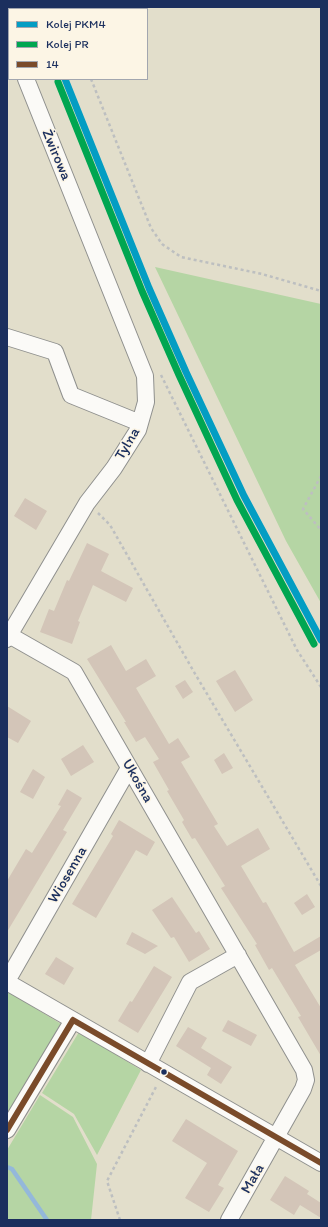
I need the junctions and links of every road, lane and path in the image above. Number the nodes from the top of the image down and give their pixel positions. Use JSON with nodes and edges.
{"nodes":[{"id":1,"x":26,"y":80,"type":"edge"},
{"id":2,"x":91,"y":80,"type":"edge"},
{"id":3,"x":88,"y":230,"type":"joint"},
{"id":4,"x":321,"y":291,"type":"edge"},
{"id":5,"x":7,"y":337,"type":"edge"},
{"id":6,"x":139,"y":359,"type":"junction"},
{"id":7,"x":140,"y":423,"type":"junction"},
{"id":8,"x":321,"y":476,"type":"edge"},
{"id":9,"x":87,"y":503,"type":"junction"},
{"id":10,"x":321,"y":530,"type":"edge"},
{"id":11,"x":8,"y":637,"type":"edge"},
{"id":12,"x":321,"y":687,"type":"edge"},
{"id":13,"x":129,"y":768,"type":"junction"},
{"id":14,"x":321,"y":886,"type":"edge"},
{"id":15,"x":238,"y":955,"type":"junction"},
{"id":16,"x":7,"y":982,"type":"edge"},
{"id":17,"x":73,"y":1020,"type":"junction"},
{"id":18,"x":148,"y":1064,"type":"junction"},
{"id":19,"x":163,"y":1073,"type":"junction"},
{"id":20,"x":7,"y":1130,"type":"edge"},
{"id":21,"x":276,"y":1138,"type":"junction"},
{"id":22,"x":321,"y":1163,"type":"edge"},
{"id":23,"x":120,"y":1220,"type":"edge"},
{"id":24,"x":229,"y":1220,"type":"edge"}],
"edges":[{"from":1,"to":3,"type":"street","name":"Żwirowa"},
{"from":2,"to":4,"type":"path"},
{"from":3,"to":6,"type":"street","name":"Tylna"},
{"from":5,"to":7,"type":"street"},
{"from":6,"to":7,"type":"street","name":"Tylna"},
{"from":6,"to":12,"type":"path"},
{"from":7,"to":9,"type":"street","name":"Tylna"},
{"from":8,"to":10,"type":"path"},
{"from":9,"to":11,"type":"street","name":"Tylna"},
{"from":9,"to":14,"type":"path"},
{"from":11,"to":13,"type":"street","name":"Ukośna"},
{"from":13,"to":15,"type":"street","name":"Ukośna"},
{"from":13,"to":16,"type":"street","name":"Wiosenna"},
{"from":15,"to":18,"type":"street"},
{"from":15,"to":21,"type":"street","name":"Ukośna"},
{"from":16,"to":17,"type":"street"},
{"from":17,"to":18,"type":"street"},
{"from":17,"to":20,"type":"street"},
{"from":18,"to":19,"type":"street"},
{"from":19,"to":21,"type":"street"},
{"from":19,"to":23,"type":"path"},
{"from":21,"to":22,"type":"street"},
{"from":21,"to":24,"type":"street","name":"Mała"}]}
